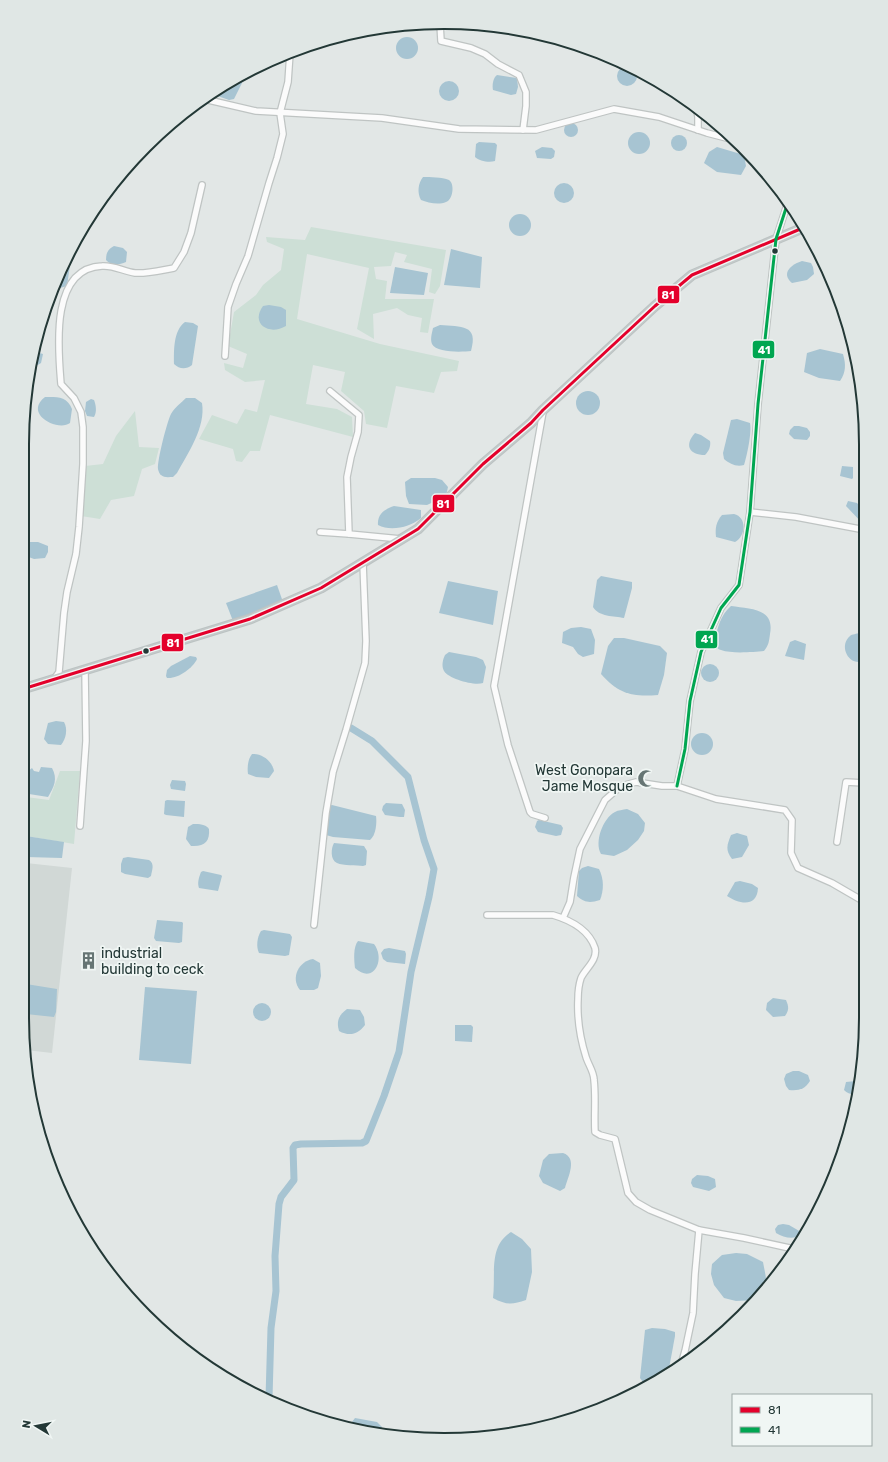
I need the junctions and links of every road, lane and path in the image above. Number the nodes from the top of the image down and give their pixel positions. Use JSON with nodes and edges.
{"nodes":[{"id":1,"x":440,"y":29,"type":"edge"},
{"id":2,"x":290,"y":59,"type":"edge"},
{"id":3,"x":211,"y":101,"type":"edge"},
{"id":4,"x":280,"y":113,"type":"junction"},
{"id":5,"x":698,"y":116,"type":"edge"},
{"id":6,"x":522,"y":130,"type":"junction"},
{"id":7,"x":698,"y":130,"type":"junction"},
{"id":8,"x":723,"y":137,"type":"edge"},
{"id":9,"x":202,"y":185,"type":"dead end"},
{"id":10,"x":786,"y":209,"type":"edge"},
{"id":11,"x":799,"y":230,"type":"edge"},
{"id":12,"x":776,"y":239,"type":"junction"},
{"id":13,"x":225,"y":356,"type":"dead end"},
{"id":14,"x":330,"y":392,"type":"dead end"},
{"id":15,"x":543,"y":410,"type":"junction"},
{"id":16,"x":750,"y":512,"type":"junction"},
{"id":17,"x":859,"y":529,"type":"edge"},
{"id":18,"x":320,"y":532,"type":"dead end"},
{"id":19,"x":349,"y":534,"type":"junction"},
{"id":20,"x":404,"y":537,"type":"junction"},
{"id":21,"x":362,"y":563,"type":"junction"},
{"id":22,"x":85,"y":670,"type":"junction"},
{"id":23,"x":54,"y":679,"type":"junction"},
{"id":24,"x":29,"y":687,"type":"edge"},
{"id":25,"x":859,"y":783,"type":"edge"},
{"id":26,"x":677,"y":786,"type":"junction"},
{"id":27,"x":545,"y":818,"type":"dead end"},
{"id":28,"x":80,"y":826,"type":"dead end"},
{"id":29,"x":836,"y":842,"type":"dead end"},
{"id":30,"x":859,"y":899,"type":"edge"},
{"id":31,"x":487,"y":914,"type":"dead end"},
{"id":32,"x":563,"y":918,"type":"junction"},
{"id":33,"x":314,"y":925,"type":"dead end"},
{"id":34,"x":699,"y":1230,"type":"junction"},
{"id":35,"x":790,"y":1248,"type":"edge"},
{"id":36,"x":683,"y":1357,"type":"edge"}],
"edges":[{"from":1,"to":6,"type":"street"},
{"from":2,"to":4,"type":"street"},
{"from":3,"to":4,"type":"street"},
{"from":4,"to":6,"type":"street"},
{"from":4,"to":13,"type":"street"},
{"from":5,"to":7,"type":"street"},
{"from":6,"to":7,"type":"street"},
{"from":7,"to":8,"type":"street"},
{"from":9,"to":23,"type":"street"},
{"from":10,"to":12,"type":"street"},
{"from":11,"to":12,"type":"highway"},
{"from":12,"to":15,"type":"highway"},
{"from":12,"to":16,"type":"street"},
{"from":14,"to":19,"type":"street"},
{"from":15,"to":20,"type":"highway"},
{"from":15,"to":27,"type":"street"},
{"from":16,"to":17,"type":"street"},
{"from":16,"to":26,"type":"street"},
{"from":18,"to":19,"type":"street"},
{"from":19,"to":20,"type":"street"},
{"from":20,"to":21,"type":"highway"},
{"from":21,"to":22,"type":"highway"},
{"from":21,"to":33,"type":"street"},
{"from":22,"to":23,"type":"highway"},
{"from":22,"to":28,"type":"street"},
{"from":23,"to":24,"type":"highway"},
{"from":25,"to":29,"type":"street"},
{"from":26,"to":30,"type":"street"},
{"from":26,"to":32,"type":"street"},
{"from":31,"to":32,"type":"street"},
{"from":32,"to":34,"type":"street"},
{"from":34,"to":35,"type":"street"},
{"from":34,"to":36,"type":"street"}]}
